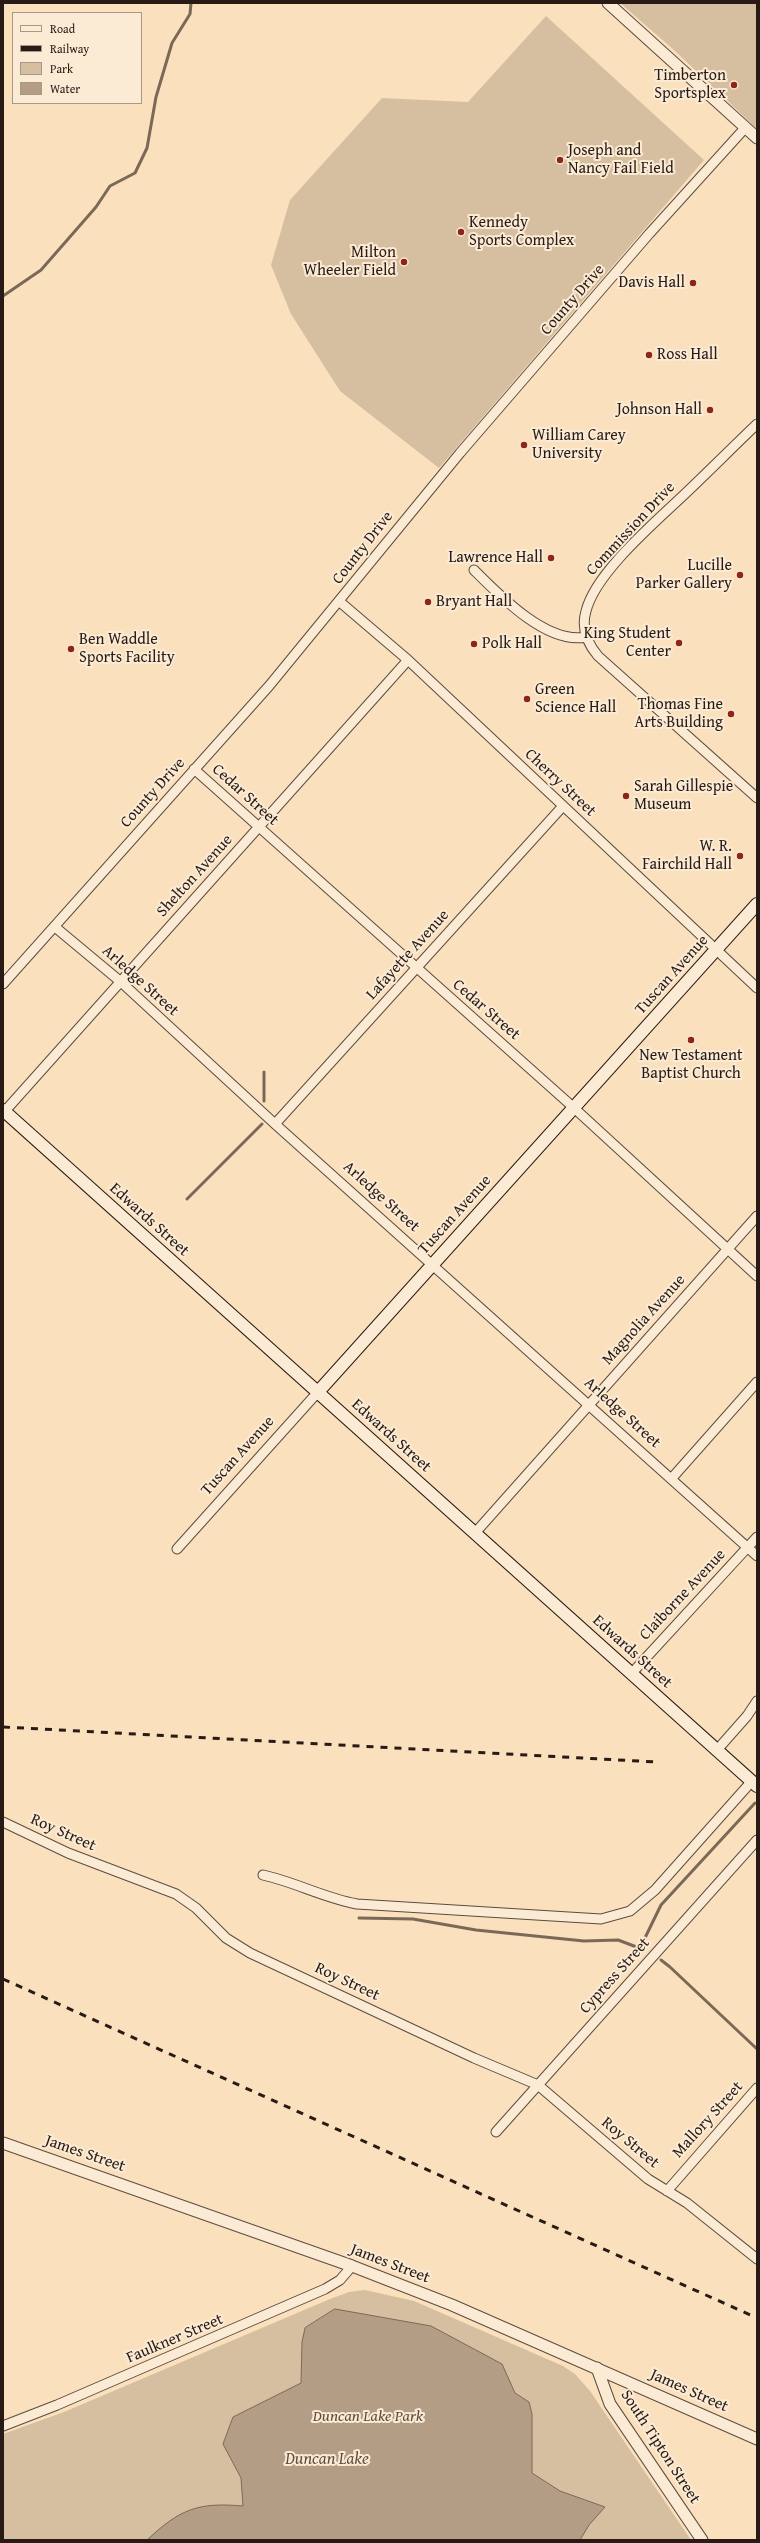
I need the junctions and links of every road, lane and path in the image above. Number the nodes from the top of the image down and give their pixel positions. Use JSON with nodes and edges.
{"nodes":[{"id":1,"x":608,"y":3,"type":"edge"},
{"id":2,"x":745,"y":128,"type":"junction"},
{"id":3,"x":757,"y":138,"type":"edge"},
{"id":4,"x":757,"y":424,"type":"edge"},
{"id":5,"x":474,"y":570,"type":"dead end"},
{"id":6,"x":340,"y":602,"type":"junction"},
{"id":7,"x":586,"y":637,"type":"junction"},
{"id":8,"x":408,"y":660,"type":"junction"},
{"id":9,"x":194,"y":769,"type":"junction"},
{"id":10,"x":757,"y":798,"type":"edge"},
{"id":11,"x":563,"y":806,"type":"junction"},
{"id":12,"x":258,"y":828,"type":"junction"},
{"id":13,"x":757,"y":904,"type":"edge"},
{"id":14,"x":55,"y":927,"type":"junction"},
{"id":15,"x":715,"y":950,"type":"junction"},
{"id":16,"x":416,"y":969,"type":"junction"},
{"id":17,"x":121,"y":982,"type":"junction"},
{"id":18,"x":3,"y":984,"type":"edge"},
{"id":19,"x":757,"y":988,"type":"edge"},
{"id":20,"x":574,"y":1107,"type":"junction"},
{"id":21,"x":4,"y":1110,"type":"edge"},
{"id":22,"x":275,"y":1124,"type":"junction"},
{"id":23,"x":757,"y":1216,"type":"edge"},
{"id":24,"x":727,"y":1249,"type":"junction"},
{"id":25,"x":433,"y":1264,"type":"junction"},
{"id":26,"x":757,"y":1276,"type":"edge"},
{"id":27,"x":757,"y":1382,"type":"edge"},
{"id":28,"x":318,"y":1392,"type":"junction"},
{"id":29,"x":590,"y":1404,"type":"junction"},
{"id":30,"x":672,"y":1478,"type":"junction"},
{"id":31,"x":475,"y":1533,"type":"junction"},
{"id":32,"x":757,"y":1537,"type":"edge"},
{"id":33,"x":748,"y":1547,"type":"junction"},
{"id":34,"x":177,"y":1549,"type":"dead end"},
{"id":35,"x":757,"y":1556,"type":"edge"},
{"id":36,"x":632,"y":1673,"type":"junction"},
{"id":37,"x":757,"y":1702,"type":"edge"},
{"id":38,"x":717,"y":1750,"type":"junction"},
{"id":39,"x":754,"y":1783,"type":"edge"},
{"id":40,"x":3,"y":1822,"type":"edge"},
{"id":41,"x":757,"y":1840,"type":"edge"},
{"id":42,"x":263,"y":1875,"type":"dead end"},
{"id":43,"x":538,"y":2085,"type":"junction"},
{"id":44,"x":757,"y":2088,"type":"edge"},
{"id":45,"x":496,"y":2132,"type":"dead end"},
{"id":46,"x":3,"y":2143,"type":"edge"},
{"id":47,"x":667,"y":2191,"type":"junction"},
{"id":48,"x":757,"y":2259,"type":"edge"},
{"id":49,"x":352,"y":2266,"type":"junction"},
{"id":50,"x":597,"y":2368,"type":"junction"},
{"id":51,"x":3,"y":2426,"type":"edge"},
{"id":52,"x":757,"y":2439,"type":"edge"},
{"id":53,"x":702,"y":2540,"type":"edge"}],
"edges":[{"from":1,"to":2,"type":"street"},
{"from":2,"to":3,"type":"street"},
{"from":2,"to":6,"type":"street","name":"County Drive"},
{"from":4,"to":7,"type":"street","name":"Commission Drive"},
{"from":5,"to":7,"type":"street"},
{"from":6,"to":8,"type":"street","name":"Cherry Street"},
{"from":6,"to":9,"type":"street","name":"County Drive"},
{"from":7,"to":10,"type":"street","name":"Commission Drive"},
{"from":8,"to":11,"type":"street","name":"Cherry Street"},
{"from":8,"to":12,"type":"street","name":"Shelton Avenue"},
{"from":9,"to":12,"type":"street","name":"Cedar Street"},
{"from":9,"to":14,"type":"street","name":"County Drive"},
{"from":11,"to":15,"type":"street","name":"Cherry Street"},
{"from":11,"to":16,"type":"street","name":"Lafayette Avenue"},
{"from":12,"to":16,"type":"street","name":"Cedar Street"},
{"from":12,"to":17,"type":"street","name":"Shelton Avenue"},
{"from":13,"to":15,"type":"main road","name":"Tuscan Avenue"},
{"from":14,"to":17,"type":"street","name":"Arledge Street"},
{"from":14,"to":18,"type":"street","name":"County Drive"},
{"from":15,"to":19,"type":"street","name":"Cherry Street"},
{"from":15,"to":20,"type":"main road","name":"Tuscan Avenue"},
{"from":16,"to":20,"type":"street","name":"Cedar Street"},
{"from":16,"to":22,"type":"street","name":"Lafayette Avenue"},
{"from":17,"to":21,"type":"street","name":"Shelton Avenue"},
{"from":17,"to":22,"type":"street","name":"Arledge Street"},
{"from":20,"to":24,"type":"street","name":"Cedar Street"},
{"from":20,"to":25,"type":"main road","name":"Tuscan Avenue"},
{"from":21,"to":28,"type":"main road","name":"Edwards Street"},
{"from":22,"to":25,"type":"street","name":"Arledge Street"},
{"from":23,"to":24,"type":"street","name":"Magnolia Avenue"},
{"from":24,"to":26,"type":"street","name":"Cedar Street"},
{"from":24,"to":29,"type":"street","name":"Magnolia Avenue"},
{"from":25,"to":28,"type":"main road","name":"Tuscan Avenue"},
{"from":25,"to":29,"type":"street","name":"Arledge Street"},
{"from":27,"to":30,"type":"street"},
{"from":28,"to":31,"type":"main road","name":"Edwards Street"},
{"from":28,"to":34,"type":"street","name":"Tuscan Avenue"},
{"from":29,"to":30,"type":"street","name":"Arledge Street"},
{"from":29,"to":31,"type":"street","name":"Magnolia Avenue"},
{"from":30,"to":33,"type":"street","name":"Arledge Street"},
{"from":31,"to":36,"type":"main road","name":"Edwards Street"},
{"from":32,"to":33,"type":"street","name":"Claiborne Avenue"},
{"from":33,"to":35,"type":"street","name":"Arledge Street"},
{"from":33,"to":36,"type":"street","name":"Claiborne Avenue"},
{"from":36,"to":38,"type":"main road","name":"Edwards Street"},
{"from":37,"to":38,"type":"street"},
{"from":38,"to":39,"type":"main road","name":"Edwards Street"},
{"from":39,"to":42,"type":"street"},
{"from":40,"to":43,"type":"street","name":"Roy Street"},
{"from":41,"to":43,"type":"street","name":"Cypress Street"},
{"from":43,"to":45,"type":"street","name":"Cypress Street"},
{"from":43,"to":47,"type":"street","name":"Roy Street"},
{"from":44,"to":47,"type":"street","name":"Mallory Street"},
{"from":46,"to":49,"type":"street","name":"James Street"},
{"from":47,"to":48,"type":"street","name":"Roy Street"},
{"from":49,"to":50,"type":"street","name":"James Street"},
{"from":49,"to":51,"type":"street","name":"Faulkner Street"},
{"from":50,"to":52,"type":"street","name":"James Street"},
{"from":50,"to":53,"type":"street","name":"South Tipton Street"}]}
